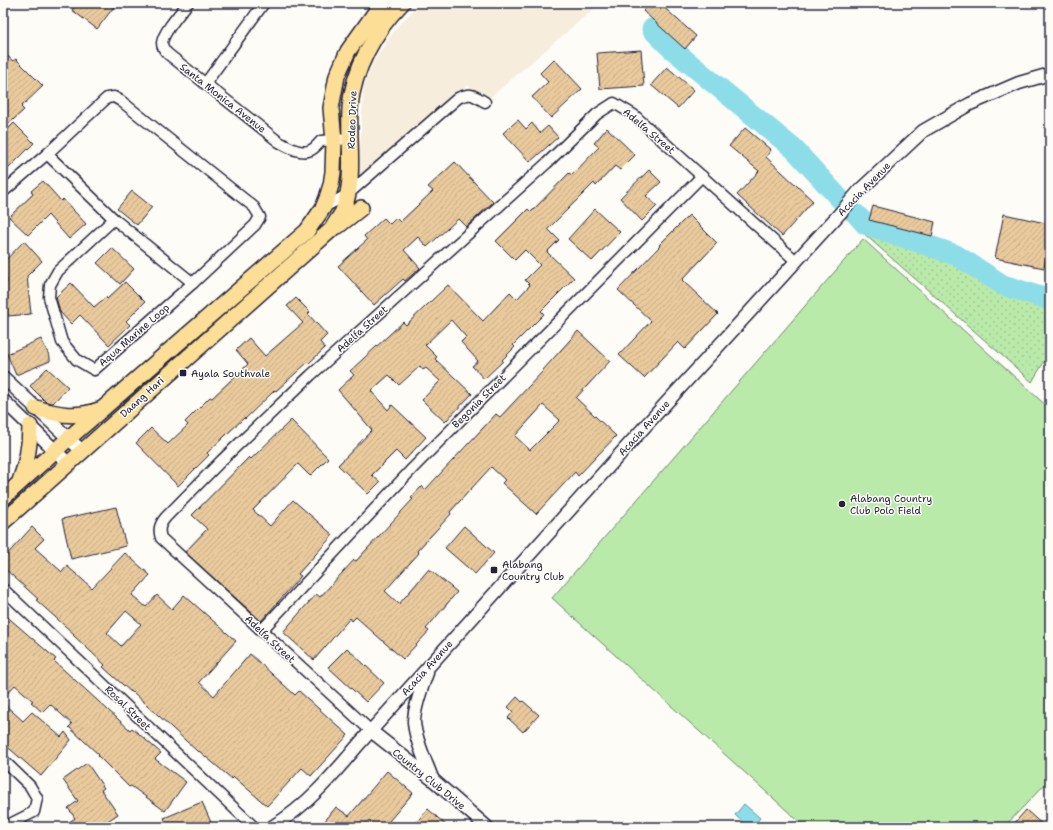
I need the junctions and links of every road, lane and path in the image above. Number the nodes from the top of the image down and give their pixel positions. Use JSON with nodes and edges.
{"nodes":[{"id":1,"x":188,"y":3,"type":"edge"},
{"id":2,"x":264,"y":3,"type":"edge"},
{"id":3,"x":382,"y":3,"type":"edge"},
{"id":4,"x":402,"y":3,"type":"edge"},
{"id":5,"x":1050,"y":74,"type":"edge"},
{"id":6,"x":205,"y":84,"type":"junction"},
{"id":7,"x":485,"y":102,"type":"dead end"},
{"id":8,"x":350,"y":140,"type":"junction"},
{"id":9,"x":334,"y":141,"type":"junction"},
{"id":10,"x":47,"y":154,"type":"junction"},
{"id":11,"x":702,"y":176,"type":"junction"},
{"id":12,"x":3,"y":192,"type":"edge"},
{"id":13,"x":348,"y":194,"type":"junction"},
{"id":14,"x":323,"y":208,"type":"junction"},
{"id":15,"x":361,"y":208,"type":"dead end"},
{"id":16,"x":342,"y":212,"type":"junction"},
{"id":17,"x":114,"y":219,"type":"junction"},
{"id":18,"x":307,"y":231,"type":"joint"},
{"id":19,"x":318,"y":241,"type":"junction"},
{"id":20,"x":796,"y":261,"type":"junction"},
{"id":21,"x":193,"y":283,"type":"junction"},
{"id":22,"x":3,"y":377,"type":"edge"},
{"id":23,"x":3,"y":400,"type":"edge"},
{"id":24,"x":36,"y":408,"type":"junction"},
{"id":25,"x":102,"y":409,"type":"junction"},
{"id":26,"x":30,"y":426,"type":"junction"},
{"id":27,"x":69,"y":438,"type":"junction"},
{"id":28,"x":56,"y":450,"type":"junction"},
{"id":29,"x":82,"y":451,"type":"junction"},
{"id":30,"x":68,"y":463,"type":"junction"},
{"id":31,"x":19,"y":484,"type":"junction"},
{"id":32,"x":3,"y":498,"type":"edge"},
{"id":33,"x":3,"y":522,"type":"edge"},
{"id":34,"x":3,"y":589,"type":"edge"},
{"id":35,"x":261,"y":631,"type":"junction"},
{"id":36,"x":431,"y":665,"type":"junction"},
{"id":37,"x":370,"y":731,"type":"junction"},
{"id":38,"x":3,"y":760,"type":"edge"},
{"id":39,"x":432,"y":779,"type":"junction"},
{"id":40,"x":4,"y":827,"type":"edge"},
{"id":41,"x":254,"y":827,"type":"edge"},
{"id":42,"x":272,"y":827,"type":"edge"},
{"id":43,"x":487,"y":827,"type":"edge"}],
"edges":[{"from":1,"to":6,"type":"street","name":"Santa Monica Avenue"},
{"from":2,"to":6,"type":"street"},
{"from":3,"to":9,"type":"main road","name":"Rodeo Drive"},
{"from":4,"to":8,"type":"main road","name":"Rodeo Drive"},
{"from":5,"to":20,"type":"street","name":"Acacia Avenue"},
{"from":6,"to":9,"type":"street","name":"Santa Monica Avenue"},
{"from":7,"to":13,"type":"street"},
{"from":8,"to":9,"type":"street"},
{"from":8,"to":13,"type":"main road","name":"Rodeo Drive"},
{"from":9,"to":14,"type":"main road","name":"Rodeo Drive"},
{"from":10,"to":12,"type":"street"},
{"from":10,"to":17,"type":"street"},
{"from":10,"to":21,"type":"street"},
{"from":11,"to":20,"type":"street","name":"Adelfa Street"},
{"from":11,"to":35,"type":"street","name":"Begonia Street"},
{"from":11,"to":35,"type":"street","name":"Adelfa Street"},
{"from":13,"to":14,"type":"street"},
{"from":13,"to":16,"type":"main road","name":"Rodeo Drive"},
{"from":14,"to":16,"type":"street"},
{"from":14,"to":18,"type":"main road","name":"Rodeo Drive"},
{"from":15,"to":19,"type":"main road"},
{"from":16,"to":19,"type":"main road","name":"Rodeo Drive"},
{"from":17,"to":21,"type":"street"},
{"from":17,"to":21,"type":"street","name":"Aqua Marine Loop"},
{"from":18,"to":25,"type":"main road","name":"Daang Hari"},
{"from":19,"to":29,"type":"main road","name":"Daang Hari"},
{"from":20,"to":36,"type":"street","name":"Acacia Avenue"},
{"from":22,"to":24,"type":"street"},
{"from":23,"to":26,"type":"street"},
{"from":24,"to":25,"type":"main road"},
{"from":24,"to":27,"type":"street"},
{"from":25,"to":27,"type":"main road","name":"Daang Hari"},
{"from":26,"to":28,"type":"street"},
{"from":26,"to":31,"type":"main road"},
{"from":27,"to":28,"type":"main road","name":"Daang Hari"},
{"from":27,"to":29,"type":"street"},
{"from":28,"to":30,"type":"street"},
{"from":28,"to":31,"type":"main road","name":"Daang Hari"},
{"from":29,"to":30,"type":"main road","name":"Daang Hari"},
{"from":30,"to":33,"type":"main road","name":"Daang Hari"},
{"from":31,"to":32,"type":"main road","name":"Daang Hari"},
{"from":34,"to":41,"type":"street","name":"Rosal Street"},
{"from":35,"to":37,"type":"street","name":"Adelfa Street"},
{"from":36,"to":37,"type":"street","name":"Acacia Avenue"},
{"from":36,"to":39,"type":"street"},
{"from":37,"to":39,"type":"street","name":"Country Club Drive"},
{"from":37,"to":42,"type":"street","name":"Acacia Avenue"},
{"from":38,"to":40,"type":"street"},
{"from":39,"to":43,"type":"street","name":"Country Club Drive"}]}
